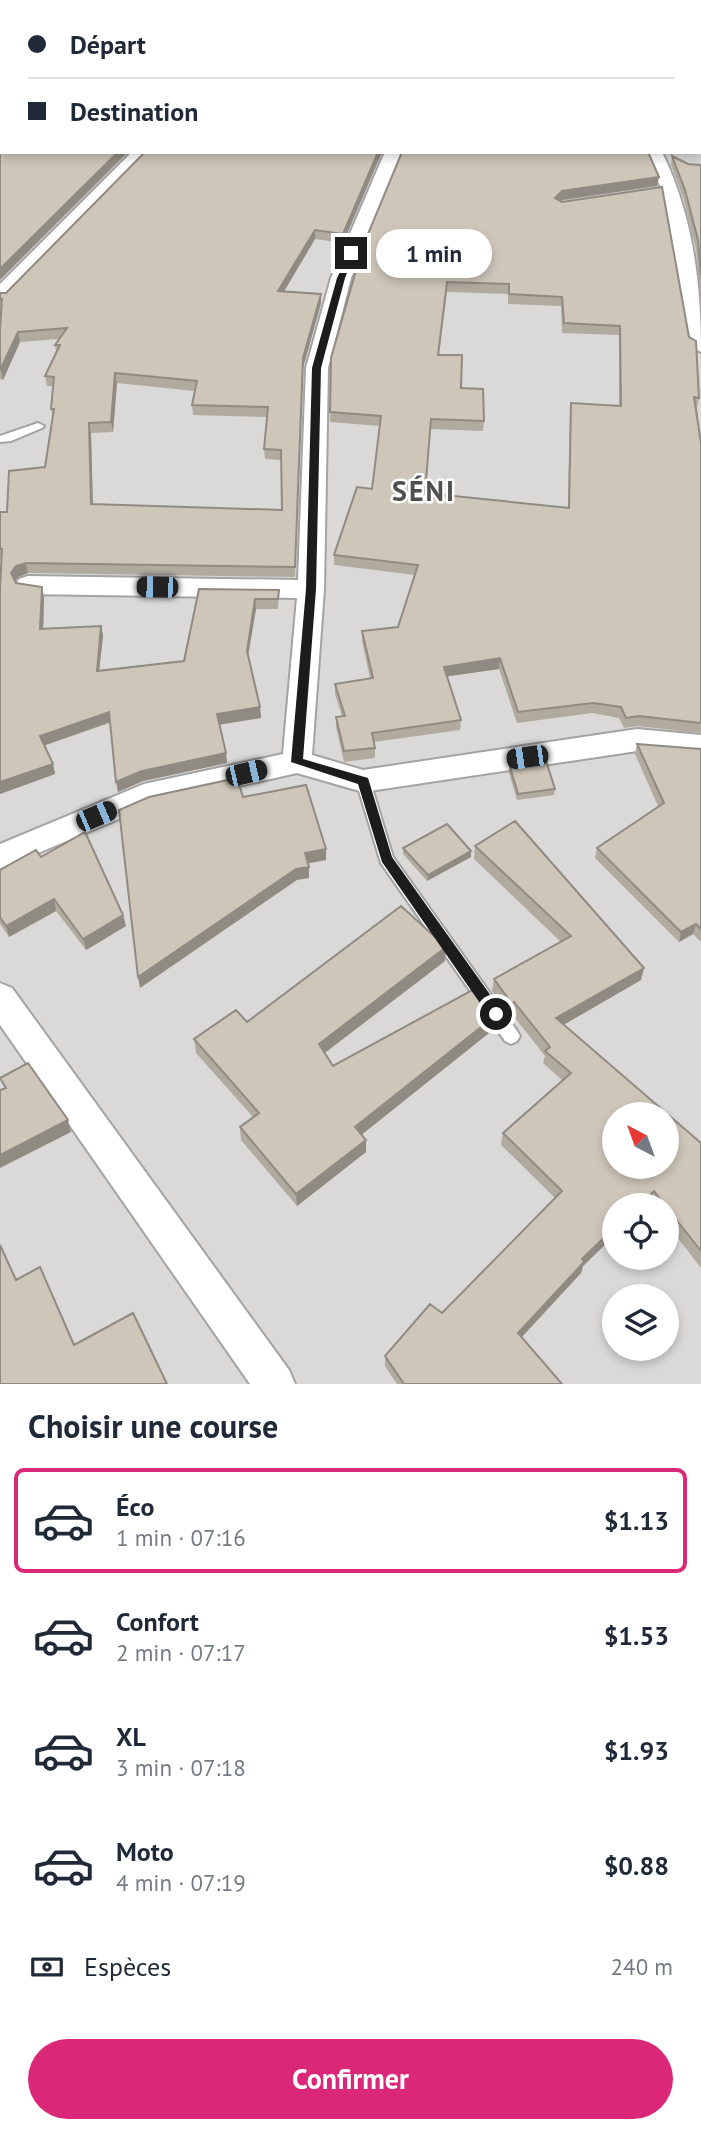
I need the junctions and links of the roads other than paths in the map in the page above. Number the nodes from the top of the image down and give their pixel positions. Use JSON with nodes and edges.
{"nodes":[{"id":1,"x":140,"y":154,"type":"edge"},
{"id":2,"x":393,"y":154,"type":"edge"},
{"id":3,"x":654,"y":154,"type":"edge"},
{"id":4,"x":0,"y":296,"type":"edge"},
{"id":5,"x":701,"y":346,"type":"edge"},
{"id":6,"x":38,"y":426,"type":"dead end"},
{"id":7,"x":0,"y":439,"type":"edge"},
{"id":8,"x":28,"y":585,"type":"edge"},
{"id":9,"x":311,"y":589,"type":"junction"},
{"id":10,"x":701,"y":746,"type":"edge"},
{"id":11,"x":297,"y":762,"type":"junction"},
{"id":12,"x":363,"y":781,"type":"junction"},
{"id":13,"x":0,"y":857,"type":"edge"},
{"id":14,"x":0,"y":998,"type":"edge"},
{"id":15,"x":511,"y":1037,"type":"dead end"},
{"id":16,"x":275,"y":1384,"type":"edge"}],
"edges":[{"from":1,"to":4,"type":"street"},
{"from":2,"to":9,"type":"street"},
{"from":3,"to":5,"type":"street"},
{"from":6,"to":7,"type":"lane"},
{"from":8,"to":9,"type":"street"},
{"from":9,"to":11,"type":"street"},
{"from":10,"to":12,"type":"street"},
{"from":11,"to":12,"type":"street"},
{"from":11,"to":13,"type":"street"},
{"from":12,"to":15,"type":"lane"},
{"from":14,"to":16,"type":"street"}]}
